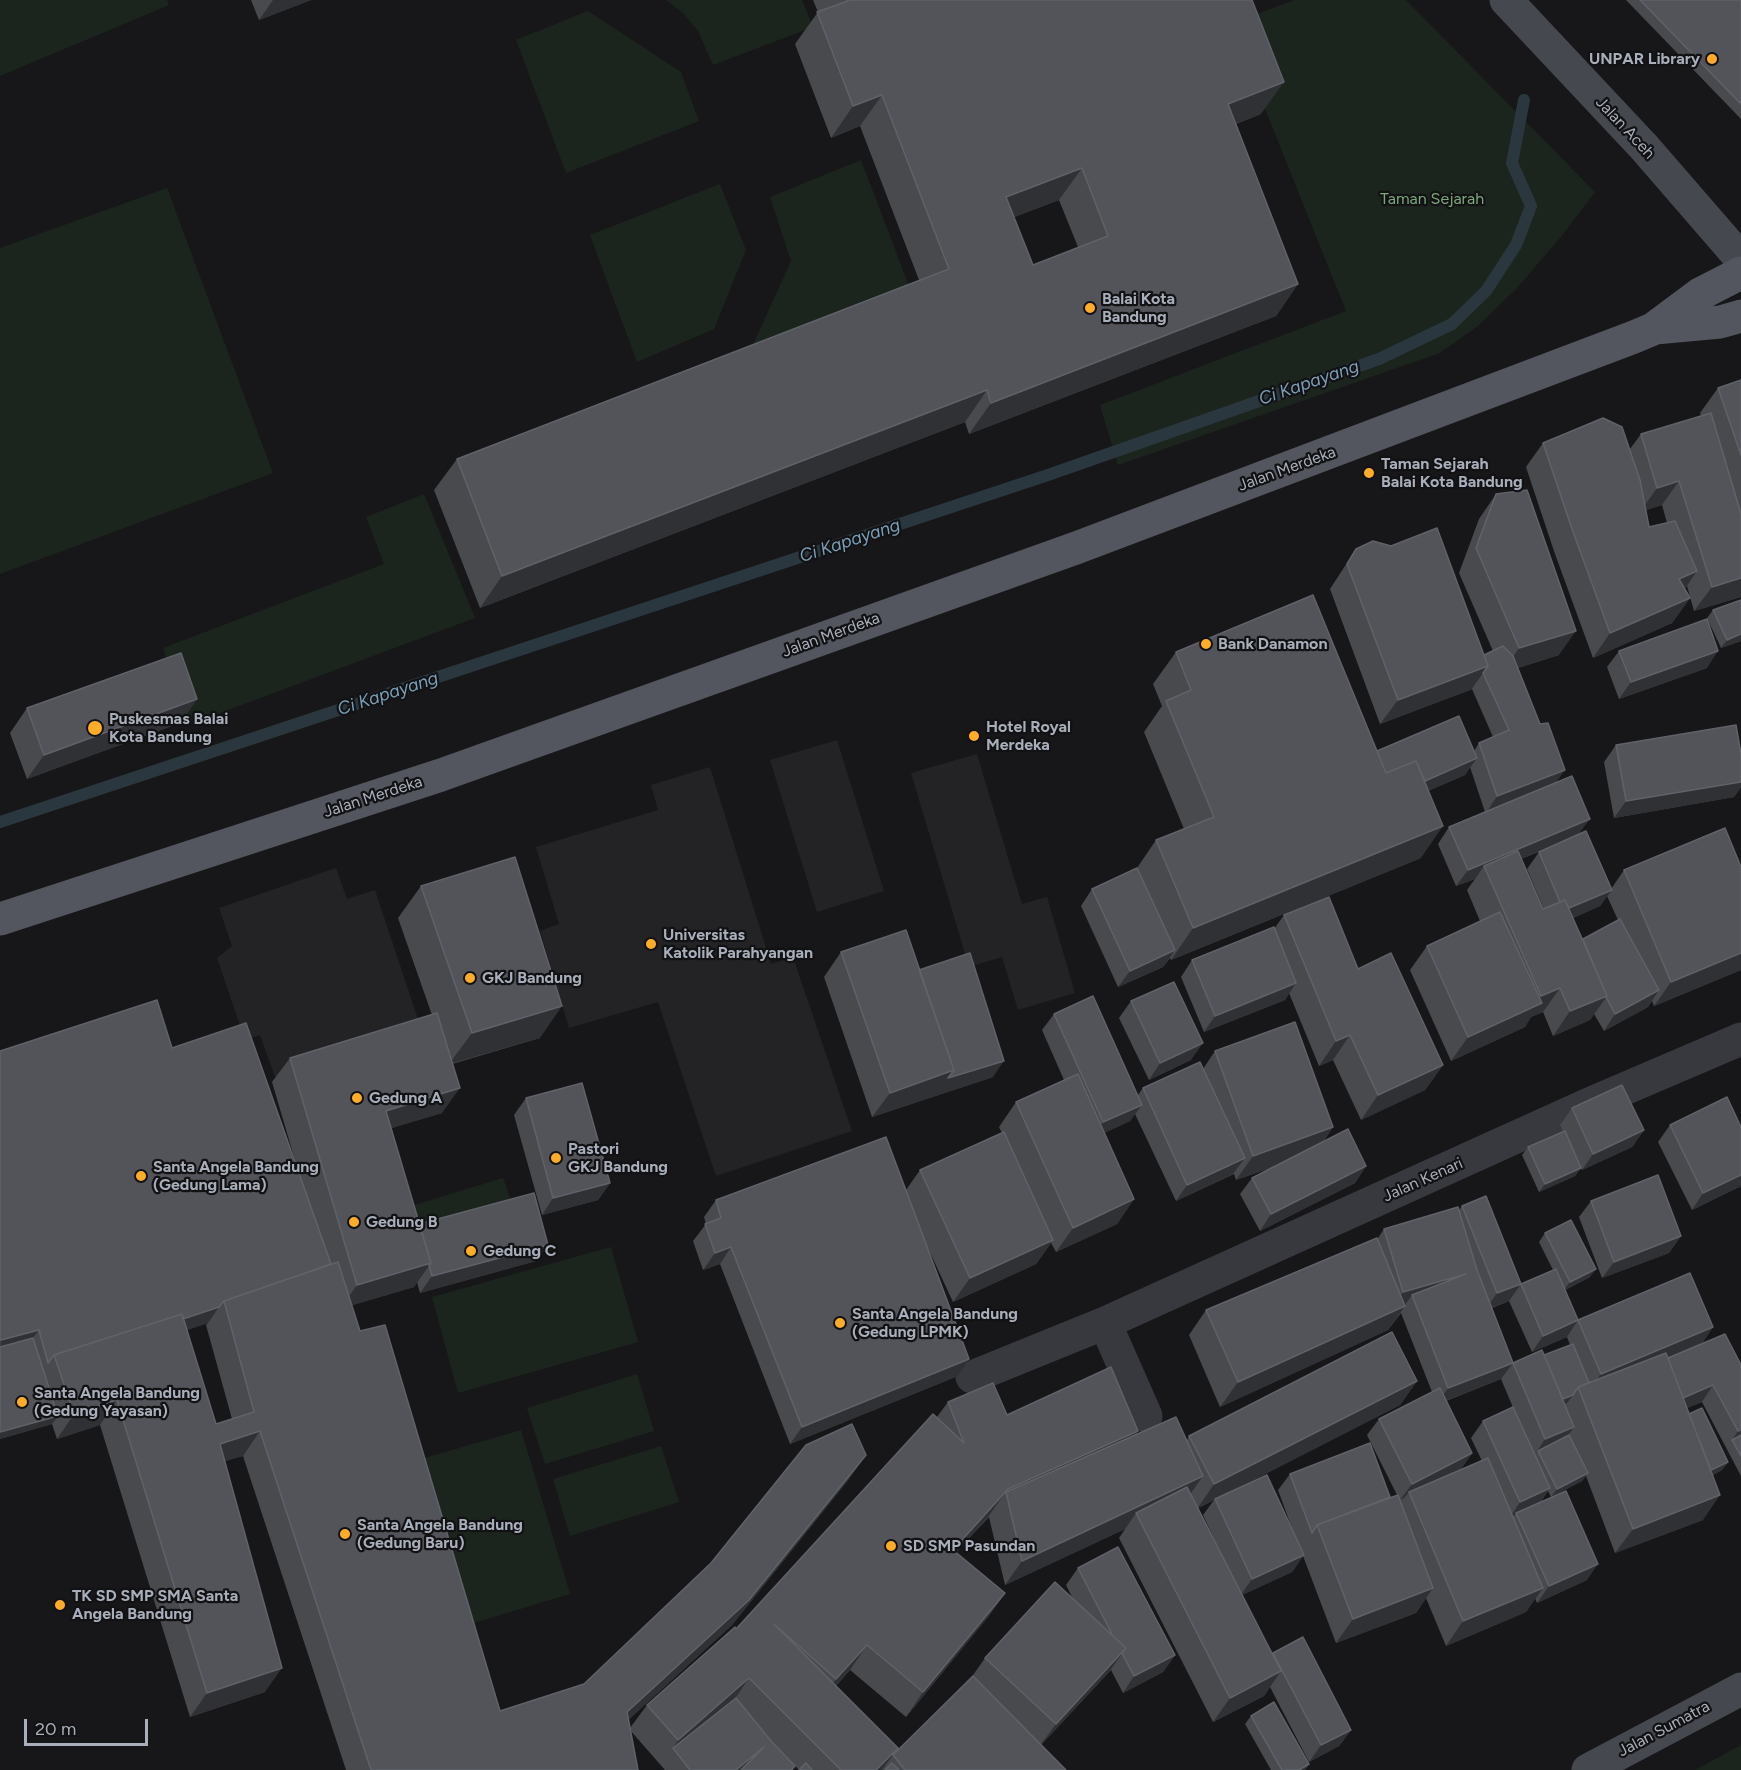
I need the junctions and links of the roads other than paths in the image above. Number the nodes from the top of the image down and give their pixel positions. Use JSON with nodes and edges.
{"nodes":[{"id":1,"x":1506,"y":0,"type":"edge"},
{"id":2,"x":1741,"y":259,"type":"edge"},
{"id":3,"x":1741,"y":273,"type":"edge"},
{"id":4,"x":1741,"y":316,"type":"edge"},
{"id":5,"x":1653,"y":329,"type":"junction"},
{"id":6,"x":0,"y":919,"type":"edge"},
{"id":7,"x":1741,"y":1039,"type":"edge"},
{"id":8,"x":1105,"y":1323,"type":"junction"},
{"id":9,"x":972,"y":1377,"type":"dead end"},
{"id":10,"x":1146,"y":1416,"type":"dead end"},
{"id":11,"x":1741,"y":1689,"type":"edge"},
{"id":12,"x":1588,"y":1770,"type":"edge"}],
"edges":[{"from":1,"to":2,"type":"main road","name":"Jalan Aceh"},
{"from":3,"to":5,"type":"main road","name":"Jalan Merdeka"},
{"from":4,"to":5,"type":"main road","name":"Jalan Merdeka"},
{"from":5,"to":6,"type":"main road","name":"Jalan Merdeka"},
{"from":7,"to":8,"type":"street","name":"Jalan Kenari"},
{"from":8,"to":9,"type":"street","name":"Jalan Kenari"},
{"from":8,"to":10,"type":"street"},
{"from":11,"to":12,"type":"main road","name":"Jalan Sumatra"}]}
